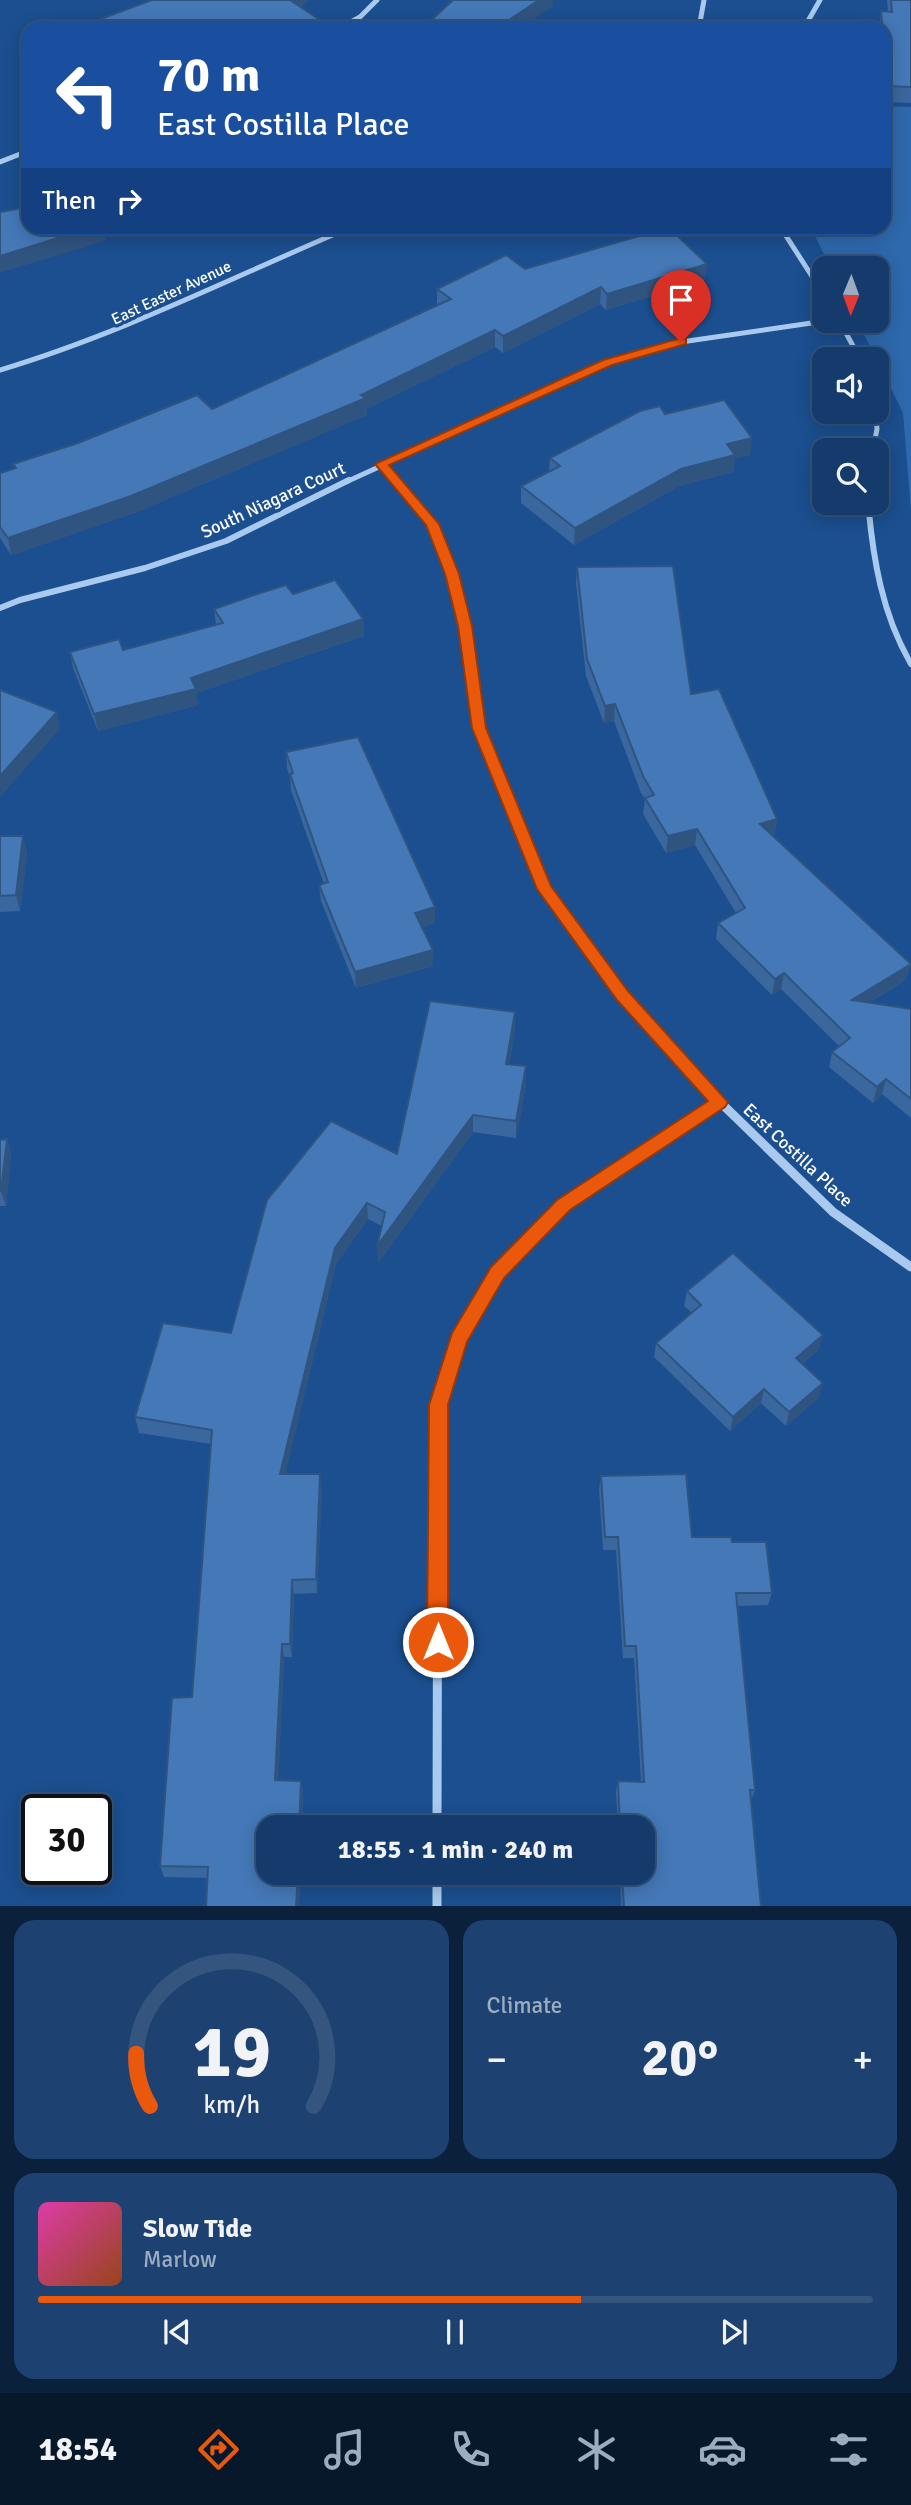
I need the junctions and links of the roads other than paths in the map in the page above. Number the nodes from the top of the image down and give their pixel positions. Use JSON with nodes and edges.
{"nodes":[{"id":1,"x":377,"y":0,"type":"edge"},
{"id":2,"x":704,"y":0,"type":"edge"},
{"id":3,"x":820,"y":0,"type":"edge"},
{"id":4,"x":353,"y":21,"type":"edge"},
{"id":5,"x":700,"y":21,"type":"edge"},
{"id":6,"x":808,"y":21,"type":"edge"},
{"id":7,"x":21,"y":154,"type":"edge"},
{"id":8,"x":0,"y":162,"type":"edge"},
{"id":9,"x":331,"y":235,"type":"edge"},
{"id":10,"x":785,"y":235,"type":"edge"},
{"id":11,"x":812,"y":276,"type":"edge"},
{"id":12,"x":812,"y":323,"type":"edge"},
{"id":13,"x":0,"y":370,"type":"edge"},
{"id":14,"x":381,"y":464,"type":"junction"},
{"id":15,"x":869,"y":515,"type":"edge"},
{"id":16,"x":0,"y":608,"type":"edge"},
{"id":17,"x":911,"y":664,"type":"edge"},
{"id":18,"x":719,"y":1102,"type":"junction"},
{"id":19,"x":911,"y":1267,"type":"edge"},
{"id":20,"x":437,"y":1815,"type":"edge"},
{"id":21,"x":437,"y":1885,"type":"edge"},
{"id":22,"x":437,"y":1906,"type":"edge"}],
"edges":[{"from":1,"to":4,"type":"street"},
{"from":2,"to":5,"type":"street"},
{"from":3,"to":6,"type":"street"},
{"from":7,"to":8,"type":"street"},
{"from":9,"to":13,"type":"street","name":"East Easter Avenue"},
{"from":10,"to":11,"type":"street"},
{"from":12,"to":14,"type":"street","name":"South Niagara Court"},
{"from":14,"to":16,"type":"street","name":"South Niagara Court"},
{"from":14,"to":18,"type":"street","name":"East Costilla Place"},
{"from":15,"to":17,"type":"street"},
{"from":18,"to":19,"type":"street","name":"East Costilla Place"},
{"from":18,"to":20,"type":"street"},
{"from":21,"to":22,"type":"street"}]}
